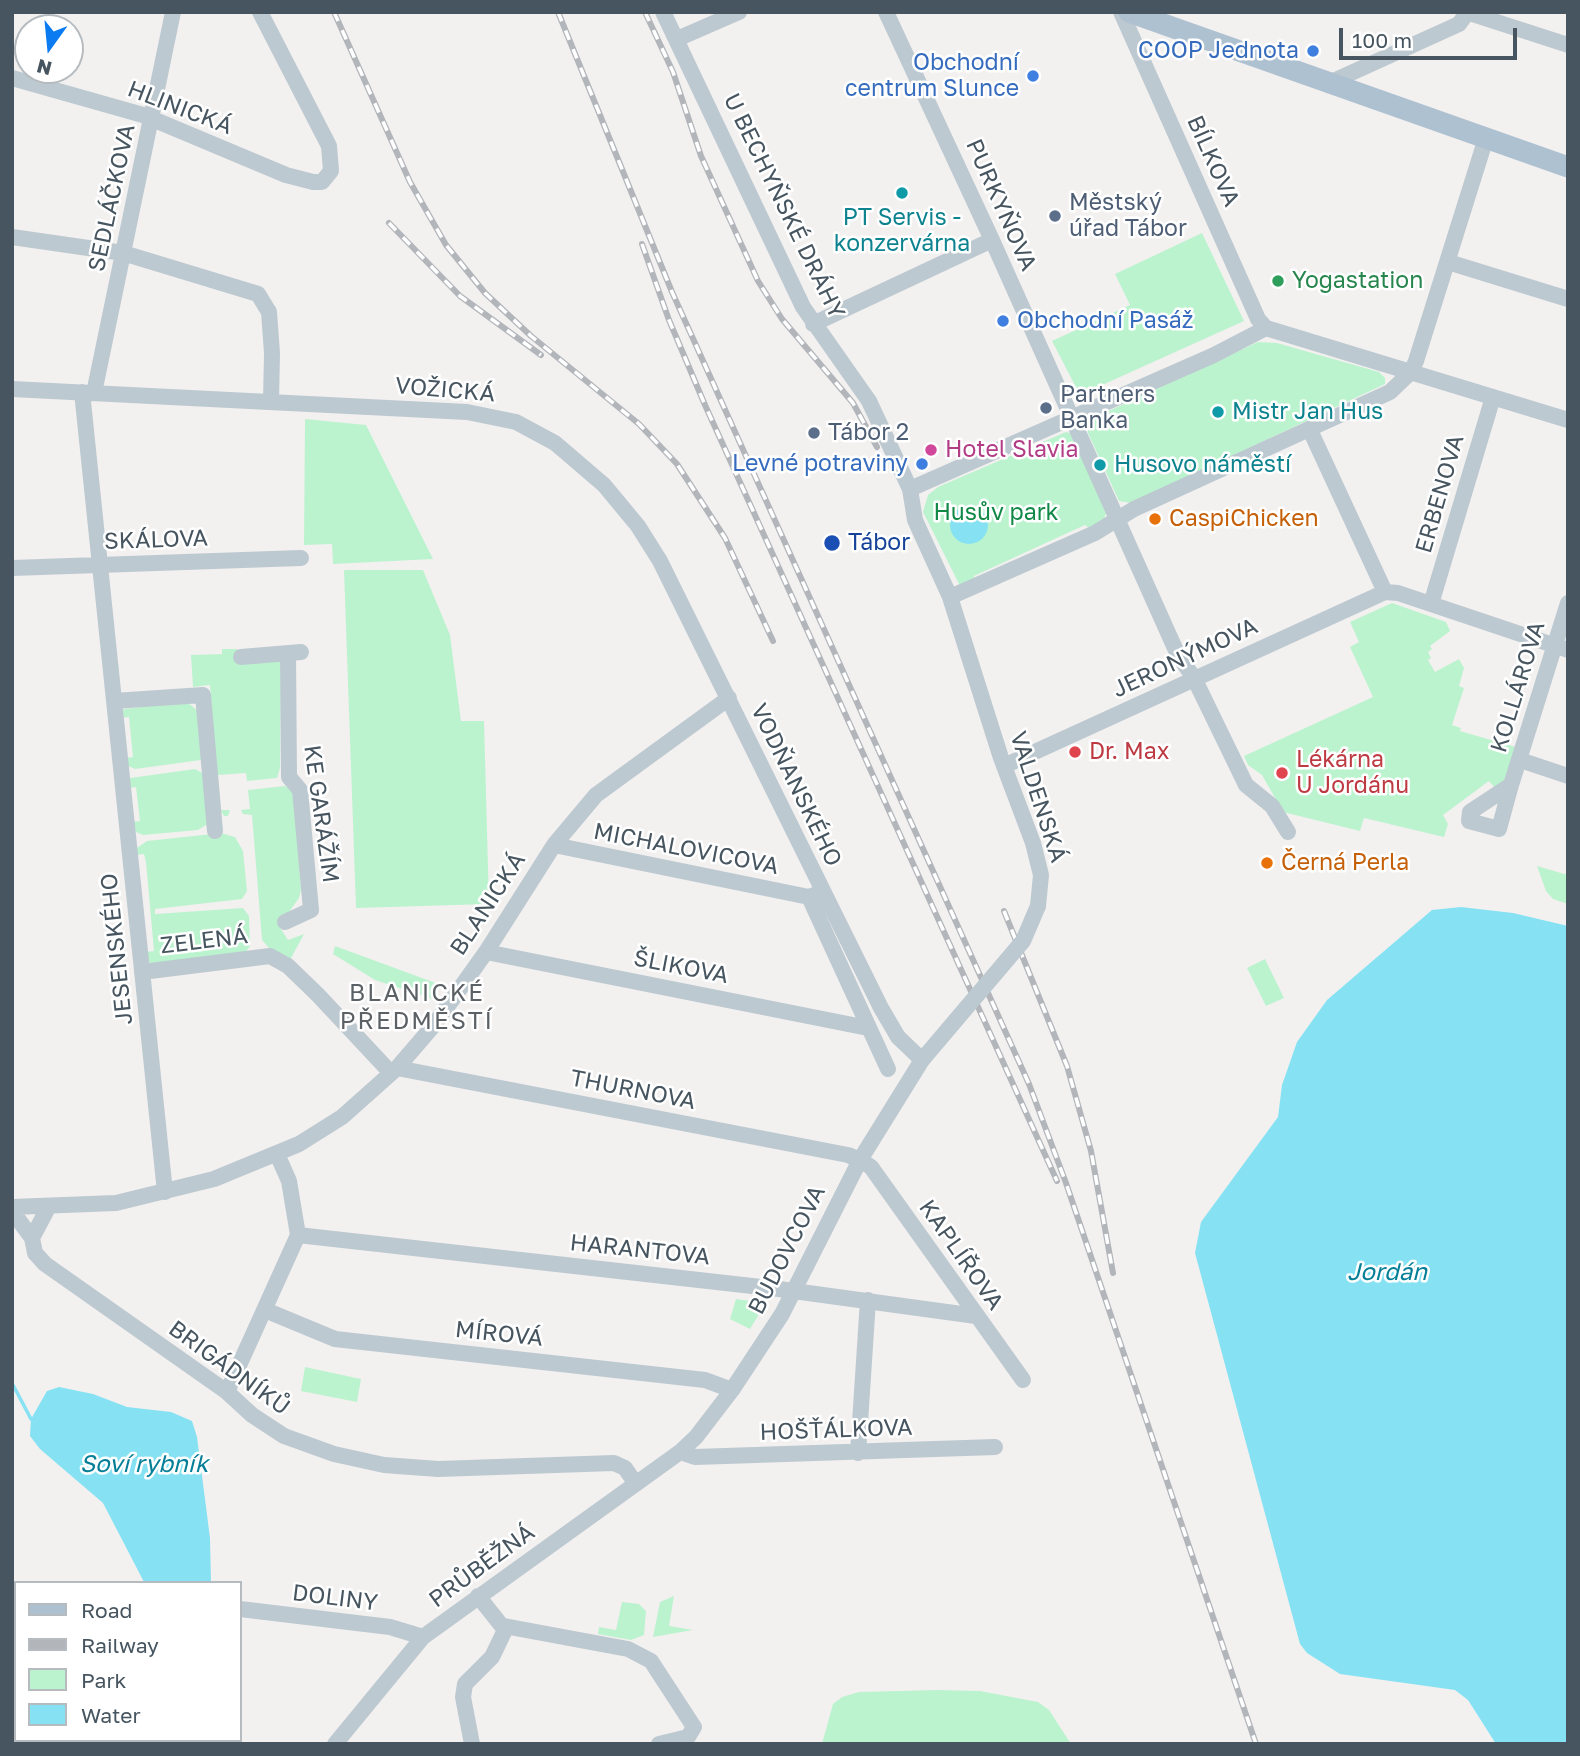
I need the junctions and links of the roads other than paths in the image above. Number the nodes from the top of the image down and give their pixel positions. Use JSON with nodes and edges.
{"nodes":[{"id":1,"x":173,"y":12,"type":"edge"},
{"id":2,"x":260,"y":12,"type":"edge"},
{"id":3,"x":663,"y":12,"type":"edge"},
{"id":4,"x":739,"y":12,"type":"edge"},
{"id":5,"x":886,"y":12,"type":"edge"},
{"id":6,"x":1121,"y":12,"type":"edge"},
{"id":7,"x":1129,"y":12,"type":"edge"},
{"id":8,"x":1467,"y":13,"type":"edge"},
{"id":9,"x":677,"y":39,"type":"junction"},
{"id":10,"x":1568,"y":45,"type":"edge"},
{"id":11,"x":12,"y":78,"type":"edge"},
{"id":12,"x":1329,"y":83,"type":"junction"},
{"id":13,"x":152,"y":119,"type":"junction"},
{"id":14,"x":1486,"y":138,"type":"junction"},
{"id":15,"x":1568,"y":167,"type":"edge"},
{"id":16,"x":12,"y":237,"type":"edge"},
{"id":17,"x":992,"y":240,"type":"junction"},
{"id":18,"x":123,"y":253,"type":"junction"},
{"id":19,"x":1448,"y":262,"type":"junction"},
{"id":20,"x":1568,"y":299,"type":"edge"},
{"id":21,"x":813,"y":324,"type":"junction"},
{"id":22,"x":1266,"y":328,"type":"junction"},
{"id":23,"x":1411,"y":372,"type":"junction"},
{"id":24,"x":12,"y":389,"type":"edge"},
{"id":25,"x":88,"y":392,"type":"junction"},
{"id":26,"x":1493,"y":397,"type":"junction"},
{"id":27,"x":271,"y":401,"type":"junction"},
{"id":28,"x":1073,"y":418,"type":"junction"},
{"id":29,"x":1568,"y":420,"type":"edge"},
{"id":30,"x":1310,"y":430,"type":"junction"},
{"id":31,"x":910,"y":489,"type":"junction"},
{"id":32,"x":1117,"y":521,"type":"junction"},
{"id":33,"x":301,"y":558,"type":"dead end"},
{"id":34,"x":100,"y":565,"type":"junction"},
{"id":35,"x":12,"y":568,"type":"edge"},
{"id":36,"x":1385,"y":592,"type":"junction"},
{"id":37,"x":950,"y":597,"type":"junction"},
{"id":38,"x":1568,"y":603,"type":"edge"},
{"id":39,"x":1431,"y":604,"type":"junction"},
{"id":40,"x":1562,"y":647,"type":"edge"},
{"id":41,"x":241,"y":657,"type":"dead end"},
{"id":42,"x":1194,"y":678,"type":"junction"},
{"id":43,"x":729,"y":698,"type":"junction"},
{"id":44,"x":114,"y":701,"type":"junction"},
{"id":45,"x":1520,"y":760,"type":"junction"},
{"id":46,"x":1004,"y":766,"type":"junction"},
{"id":47,"x":1568,"y":776,"type":"edge"},
{"id":48,"x":1511,"y":785,"type":"dead end"},
{"id":49,"x":215,"y":831,"type":"dead end"},
{"id":50,"x":1288,"y":832,"type":"dead end"},
{"id":51,"x":554,"y":845,"type":"junction"},
{"id":52,"x":816,"y":894,"type":"junction"},
{"id":53,"x":285,"y":922,"type":"dead end"},
{"id":54,"x":485,"y":952,"type":"junction"},
{"id":55,"x":142,"y":972,"type":"junction"},
{"id":56,"x":867,"y":1028,"type":"junction"},
{"id":57,"x":922,"y":1060,"type":"junction"},
{"id":58,"x":888,"y":1069,"type":"dead end"},
{"id":59,"x":394,"y":1070,"type":"junction"},
{"id":60,"x":277,"y":1154,"type":"junction"},
{"id":61,"x":860,"y":1160,"type":"junction"},
{"id":62,"x":165,"y":1192,"type":"junction"},
{"id":63,"x":49,"y":1206,"type":"junction"},
{"id":64,"x":12,"y":1209,"type":"edge"},
{"id":65,"x":298,"y":1235,"type":"junction"},
{"id":66,"x":32,"y":1238,"type":"junction"},
{"id":67,"x":794,"y":1291,"type":"junction"},
{"id":68,"x":868,"y":1300,"type":"junction"},
{"id":69,"x":265,"y":1310,"type":"junction"},
{"id":70,"x":976,"y":1316,"type":"junction"},
{"id":71,"x":1023,"y":1380,"type":"dead end"},
{"id":72,"x":732,"y":1390,"type":"junction"},
{"id":73,"x":227,"y":1391,"type":"junction"},
{"id":74,"x":995,"y":1447,"type":"dead end"},
{"id":75,"x":680,"y":1452,"type":"junction"},
{"id":76,"x":858,"y":1453,"type":"junction"},
{"id":77,"x":636,"y":1484,"type":"junction"},
{"id":78,"x":478,"y":1596,"type":"junction"},
{"id":79,"x":242,"y":1609,"type":"edge"},
{"id":80,"x":504,"y":1626,"type":"junction"},
{"id":81,"x":423,"y":1637,"type":"junction"},
{"id":82,"x":335,"y":1744,"type":"edge"},
{"id":83,"x":472,"y":1744,"type":"edge"},
{"id":84,"x":659,"y":1744,"type":"edge"}],
"edges":[{"from":1,"to":13,"type":"street","name":"SEDLÁČKOVA"},
{"from":2,"to":13,"type":"street","name":"HLINICKÁ"},
{"from":3,"to":9,"type":"street","name":"U BECHYŇSKÉ DRÁHY"},
{"from":4,"to":9,"type":"street"},
{"from":5,"to":17,"type":"street","name":"PURKYŇOVA"},
{"from":6,"to":22,"type":"street","name":"BÍLKOVA"},
{"from":7,"to":12,"type":"main road"},
{"from":8,"to":10,"type":"street"},
{"from":8,"to":12,"type":"street"},
{"from":9,"to":21,"type":"street","name":"U BECHYŇSKÉ DRÁHY"},
{"from":11,"to":13,"type":"street","name":"HLINICKÁ"},
{"from":12,"to":14,"type":"main road"},
{"from":13,"to":18,"type":"street","name":"SEDLÁČKOVA"},
{"from":14,"to":15,"type":"main road"},
{"from":14,"to":19,"type":"street"},
{"from":16,"to":18,"type":"street"},
{"from":17,"to":21,"type":"street"},
{"from":17,"to":28,"type":"street","name":"PURKYŇOVA"},
{"from":18,"to":25,"type":"street","name":"SEDLÁČKOVA"},
{"from":18,"to":27,"type":"street"},
{"from":19,"to":20,"type":"street"},
{"from":19,"to":23,"type":"street"},
{"from":21,"to":31,"type":"street","name":"U BECHYŇSKÉ DRÁHY"},
{"from":22,"to":23,"type":"street"},
{"from":22,"to":28,"type":"street"},
{"from":23,"to":26,"type":"street"},
{"from":23,"to":30,"type":"street"},
{"from":24,"to":25,"type":"street","name":"VOŽICKÁ"},
{"from":25,"to":27,"type":"street","name":"VOŽICKÁ"},
{"from":25,"to":34,"type":"street","name":"JESENSKÉHO"},
{"from":26,"to":29,"type":"street"},
{"from":26,"to":39,"type":"street","name":"ERBENOVA"},
{"from":27,"to":43,"type":"street","name":"VOŽICKÁ"},
{"from":28,"to":31,"type":"street"},
{"from":28,"to":32,"type":"street"},
{"from":30,"to":32,"type":"street"},
{"from":30,"to":36,"type":"street"},
{"from":31,"to":37,"type":"street"},
{"from":32,"to":37,"type":"street"},
{"from":32,"to":42,"type":"street"},
{"from":33,"to":34,"type":"street","name":"SKÁLOVA"},
{"from":34,"to":35,"type":"street","name":"SKÁLOVA"},
{"from":34,"to":44,"type":"street","name":"JESENSKÉHO"},
{"from":36,"to":39,"type":"street"},
{"from":36,"to":42,"type":"street","name":"JERONÝMOVA"},
{"from":37,"to":46,"type":"street","name":"VALDENSKÁ"},
{"from":38,"to":40,"type":"street","name":"KOLLÁROVA"},
{"from":39,"to":40,"type":"street"},
{"from":40,"to":45,"type":"street","name":"KOLLÁROVA"},
{"from":41,"to":53,"type":"street","name":"KE GARÁŽÍM"},
{"from":42,"to":46,"type":"street","name":"JERONÝMOVA"},
{"from":42,"to":50,"type":"street"},
{"from":43,"to":51,"type":"street","name":"BLANICKÁ"},
{"from":43,"to":52,"type":"street","name":"VODŇANSKÉHO"},
{"from":44,"to":49,"type":"street"},
{"from":44,"to":55,"type":"street","name":"JESENSKÉHO"},
{"from":45,"to":47,"type":"street"},
{"from":45,"to":48,"type":"street","name":"KOLLÁROVA"},
{"from":46,"to":57,"type":"street","name":"VALDENSKÁ","bridge":true},
{"from":51,"to":52,"type":"street","name":"MICHALOVICOVA"},
{"from":51,"to":54,"type":"street","name":"BLANICKÁ"},
{"from":52,"to":56,"type":"street","name":"VODŇANSKÉHO"},
{"from":52,"to":57,"type":"street","name":"VODŇANSKÉHO"},
{"from":54,"to":56,"type":"street","name":"ŠLIKOVA"},
{"from":54,"to":59,"type":"street","name":"BLANICKÁ"},
{"from":55,"to":59,"type":"street","name":"ZELENÁ"},
{"from":55,"to":62,"type":"street","name":"JESENSKÉHO"},
{"from":56,"to":58,"type":"street","name":"VODŇANSKÉHO"},
{"from":57,"to":61,"type":"street","name":"BUDOVCOVA"},
{"from":59,"to":60,"type":"street","name":"BLANICKÁ"},
{"from":59,"to":61,"type":"street","name":"THURNOVA"},
{"from":60,"to":62,"type":"street","name":"BLANICKÁ"},
{"from":60,"to":65,"type":"street"},
{"from":61,"to":67,"type":"street","name":"BUDOVCOVA"},
{"from":61,"to":70,"type":"street","name":"KAPLÍŘOVA"},
{"from":62,"to":63,"type":"street","name":"BLANICKÁ"},
{"from":63,"to":64,"type":"street","name":"BLANICKÁ"},
{"from":63,"to":66,"type":"street"},
{"from":64,"to":66,"type":"street","name":"BRIGÁDNÍKŮ"},
{"from":65,"to":67,"type":"street","name":"HARANTOVA"},
{"from":65,"to":69,"type":"street"},
{"from":66,"to":73,"type":"street","name":"BRIGÁDNÍKŮ"},
{"from":67,"to":68,"type":"street","name":"HARANTOVA"},
{"from":67,"to":72,"type":"street","name":"BUDOVCOVA"},
{"from":68,"to":70,"type":"street","name":"HARANTOVA"},
{"from":68,"to":76,"type":"street"},
{"from":69,"to":72,"type":"street","name":"MÍROVÁ"},
{"from":69,"to":73,"type":"street"},
{"from":70,"to":71,"type":"street","name":"KAPLÍŘOVA"},
{"from":72,"to":75,"type":"street","name":"BUDOVCOVA"},
{"from":73,"to":77,"type":"street","name":"BRIGÁDNÍKŮ"},
{"from":74,"to":76,"type":"street","name":"HOŠŤÁLKOVA"},
{"from":75,"to":76,"type":"street","name":"HOŠŤÁLKOVA"},
{"from":75,"to":77,"type":"street","name":"PRŮBĚŽNÁ"},
{"from":77,"to":78,"type":"street","name":"PRŮBĚŽNÁ"},
{"from":78,"to":80,"type":"street"},
{"from":78,"to":81,"type":"street","name":"PRŮBĚŽNÁ"},
{"from":79,"to":81,"type":"street","name":"DOLINY"},
{"from":80,"to":83,"type":"street"},
{"from":80,"to":84,"type":"street"},
{"from":81,"to":82,"type":"street","name":"PRŮBĚŽNÁ"}]}
